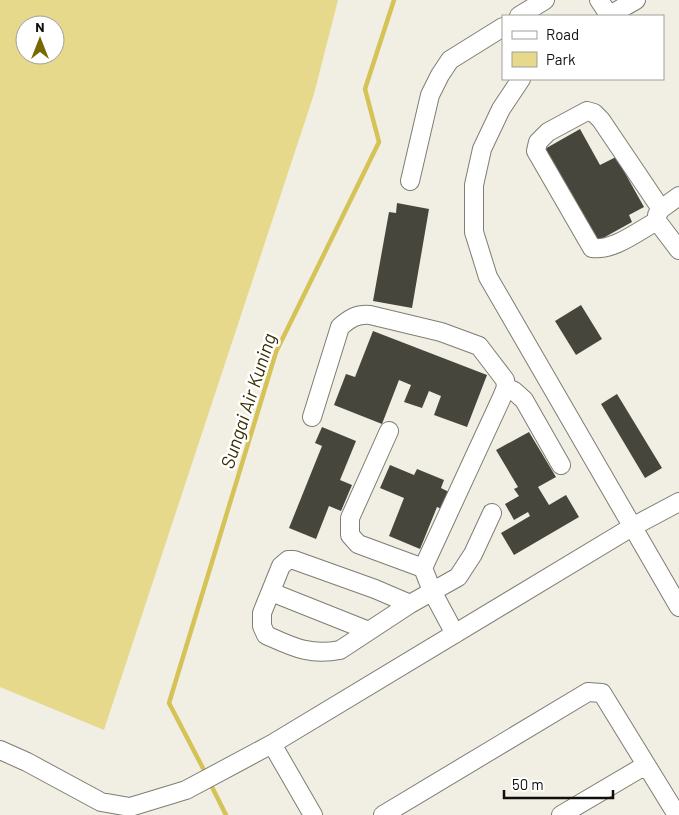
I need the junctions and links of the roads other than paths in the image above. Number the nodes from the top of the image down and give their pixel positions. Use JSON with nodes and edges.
{"nodes":[{"id":1,"x":545,"y":0,"type":"edge"},
{"id":2,"x":599,"y":0,"type":"edge"},
{"id":3,"x":636,"y":0,"type":"edge"},
{"id":4,"x":522,"y":15,"type":"edge"},
{"id":5,"x":608,"y":15,"type":"edge"},
{"id":6,"x":611,"y":15,"type":"edge"},
{"id":7,"x":502,"y":28,"type":"edge"},
{"id":8,"x":520,"y":80,"type":"edge"},
{"id":9,"x":410,"y":181,"type":"dead end"},
{"id":10,"x":679,"y":196,"type":"edge"},
{"id":11,"x":659,"y":215,"type":"junction"},
{"id":12,"x":679,"y":250,"type":"edge"},
{"id":13,"x":506,"y":387,"type":"junction"},
{"id":14,"x":312,"y":417,"type":"dead end"},
{"id":15,"x":389,"y":431,"type":"dead end"},
{"id":16,"x":561,"y":465,"type":"dead end"},
{"id":17,"x":679,"y":502,"type":"edge"},
{"id":18,"x":492,"y":513,"type":"dead end"},
{"id":19,"x":632,"y":527,"type":"junction"},
{"id":20,"x":423,"y":568,"type":"junction"},
{"id":21,"x":432,"y":591,"type":"junction"},
{"id":22,"x":271,"y":592,"type":"junction"},
{"id":23,"x":410,"y":604,"type":"junction"},
{"id":24,"x":679,"y":607,"type":"edge"},
{"id":25,"x":369,"y":631,"type":"junction"},
{"id":26,"x":454,"y":634,"type":"junction"},
{"id":27,"x":272,"y":744,"type":"junction"},
{"id":28,"x":0,"y":750,"type":"edge"},
{"id":29,"x":646,"y":765,"type":"junction"},
{"id":30,"x":313,"y":815,"type":"edge"},
{"id":31,"x":384,"y":815,"type":"edge"},
{"id":32,"x":560,"y":815,"type":"edge"},
{"id":33,"x":677,"y":815,"type":"edge"}],
"edges":[{"from":1,"to":4,"type":"lane"},
{"from":2,"to":5,"type":"lane"},
{"from":3,"to":6,"type":"lane"},
{"from":7,"to":9,"type":"lane"},
{"from":8,"to":19,"type":"lane"},
{"from":10,"to":11,"type":"lane"},
{"from":11,"to":11,"type":"lane"},
{"from":11,"to":12,"type":"lane"},
{"from":13,"to":14,"type":"lane"},
{"from":13,"to":16,"type":"lane"},
{"from":13,"to":20,"type":"lane"},
{"from":15,"to":20,"type":"lane"},
{"from":17,"to":19,"type":"lane"},
{"from":18,"to":21,"type":"lane"},
{"from":19,"to":24,"type":"lane"},
{"from":19,"to":26,"type":"lane"},
{"from":20,"to":21,"type":"lane"},
{"from":21,"to":23,"type":"lane"},
{"from":21,"to":26,"type":"lane"},
{"from":22,"to":23,"type":"lane"},
{"from":22,"to":25,"type":"lane"},
{"from":22,"to":25,"type":"lane"},
{"from":23,"to":25,"type":"lane"},
{"from":26,"to":27,"type":"lane"},
{"from":27,"to":28,"type":"lane"},
{"from":27,"to":30,"type":"lane"},
{"from":29,"to":31,"type":"lane"},
{"from":29,"to":32,"type":"lane"},
{"from":29,"to":33,"type":"lane"}]}
